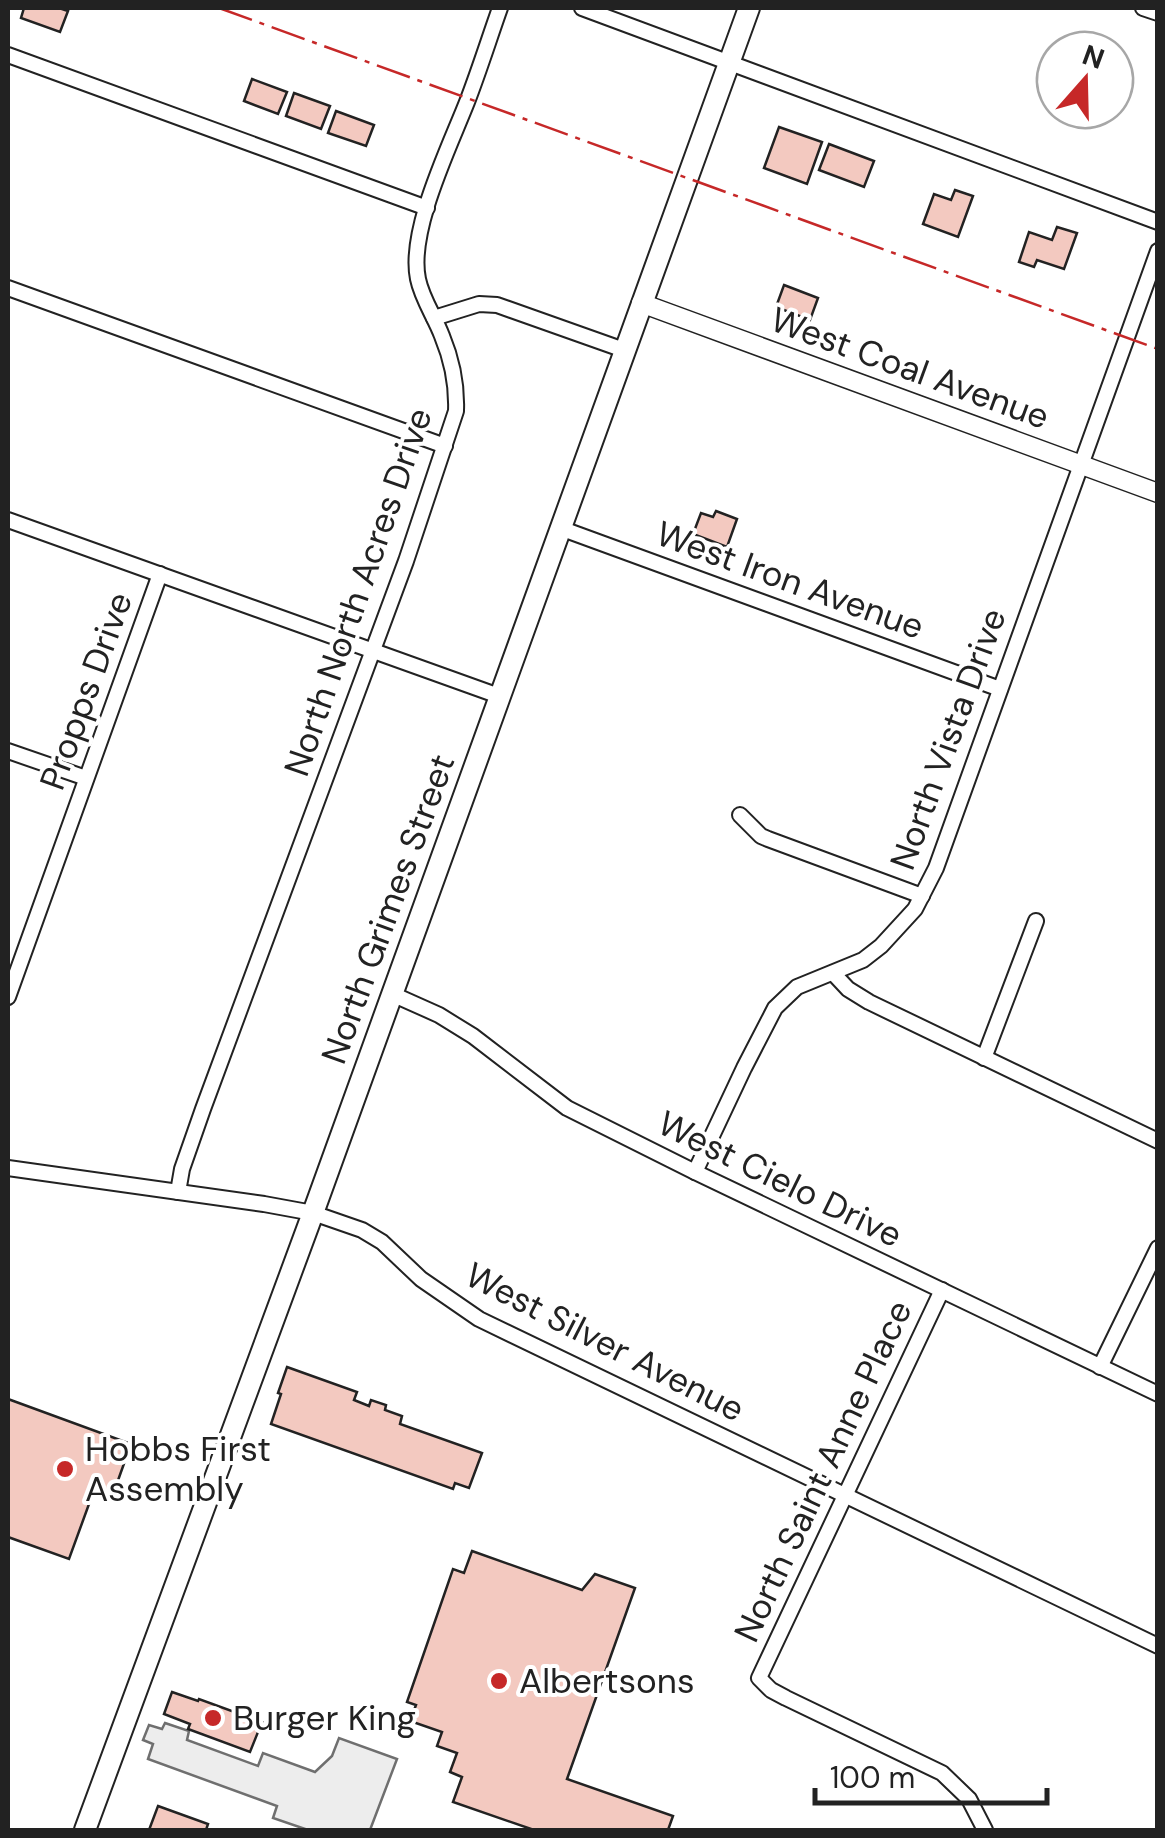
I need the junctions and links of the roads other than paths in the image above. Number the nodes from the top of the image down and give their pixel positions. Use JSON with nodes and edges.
{"nodes":[{"id":1,"x":500,"y":8,"type":"edge"},
{"id":2,"x":582,"y":8,"type":"edge"},
{"id":3,"x":748,"y":8,"type":"edge"},
{"id":4,"x":1143,"y":8,"type":"edge"},
{"id":5,"x":1158,"y":13,"type":"edge"},
{"id":6,"x":8,"y":55,"type":"edge"},
{"id":7,"x":729,"y":63,"type":"junction"},
{"id":8,"x":426,"y":208,"type":"junction"},
{"id":9,"x":1158,"y":222,"type":"edge"},
{"id":10,"x":1158,"y":251,"type":"edge"},
{"id":11,"x":8,"y":288,"type":"edge"},
{"id":12,"x":641,"y":303,"type":"junction"},
{"id":13,"x":434,"y":318,"type":"junction"},
{"id":14,"x":624,"y":350,"type":"junction"},
{"id":15,"x":445,"y":446,"type":"junction"},
{"id":16,"x":1080,"y":465,"type":"junction"},
{"id":17,"x":1158,"y":492,"type":"edge"},
{"id":18,"x":8,"y":520,"type":"edge"},
{"id":19,"x":560,"y":528,"type":"junction"},
{"id":20,"x":160,"y":574,"type":"junction"},
{"id":21,"x":373,"y":651,"type":"junction"},
{"id":22,"x":1000,"y":689,"type":"junction"},
{"id":23,"x":499,"y":696,"type":"junction"},
{"id":24,"x":8,"y":751,"type":"edge"},
{"id":25,"x":86,"y":778,"type":"junction"},
{"id":26,"x":740,"y":815,"type":"dead end"},
{"id":27,"x":922,"y":896,"type":"junction"},
{"id":28,"x":1036,"y":922,"type":"dead end"},
{"id":29,"x":833,"y":973,"type":"junction"},
{"id":30,"x":392,"y":994,"type":"junction"},
{"id":31,"x":8,"y":998,"type":"edge"},
{"id":32,"x":984,"y":1058,"type":"junction"},
{"id":33,"x":1158,"y":1141,"type":"edge"},
{"id":34,"x":8,"y":1168,"type":"edge"},
{"id":35,"x":695,"y":1172,"type":"junction"},
{"id":36,"x":178,"y":1192,"type":"junction"},
{"id":37,"x":314,"y":1213,"type":"junction"},
{"id":38,"x":1158,"y":1248,"type":"edge"},
{"id":39,"x":942,"y":1290,"type":"junction"},
{"id":40,"x":1100,"y":1366,"type":"junction"},
{"id":41,"x":1158,"y":1394,"type":"edge"},
{"id":42,"x":844,"y":1495,"type":"junction"},
{"id":43,"x":1158,"y":1646,"type":"edge"},
{"id":44,"x":85,"y":1830,"type":"edge"},
{"id":45,"x":985,"y":1830,"type":"edge"}],
"edges":[{"from":1,"to":8,"type":"street","name":"North North Acres Drive"},
{"from":2,"to":7,"type":"street"},
{"from":3,"to":7,"type":"main road","name":"North Grimes Street"},
{"from":4,"to":5,"type":"street"},
{"from":6,"to":8,"type":"street"},
{"from":7,"to":9,"type":"street"},
{"from":7,"to":12,"type":"main road","name":"North Grimes Street"},
{"from":8,"to":13,"type":"street","name":"North North Acres Drive"},
{"from":10,"to":16,"type":"street","name":"North Vista Drive"},
{"from":11,"to":15,"type":"street"},
{"from":12,"to":14,"type":"main road","name":"North Grimes Street"},
{"from":12,"to":16,"type":"street","name":"West Coal Avenue"},
{"from":13,"to":14,"type":"street"},
{"from":13,"to":15,"type":"street","name":"North North Acres Drive"},
{"from":14,"to":19,"type":"main road","name":"North Grimes Street"},
{"from":15,"to":21,"type":"street","name":"North North Acres Drive"},
{"from":16,"to":17,"type":"street","name":"West Coal Avenue"},
{"from":16,"to":22,"type":"street","name":"North Vista Drive"},
{"from":18,"to":20,"type":"street"},
{"from":19,"to":22,"type":"street","name":"West Iron Avenue"},
{"from":19,"to":23,"type":"main road","name":"North Grimes Street"},
{"from":20,"to":21,"type":"street"},
{"from":20,"to":25,"type":"street","name":"Propps Drive"},
{"from":21,"to":23,"type":"street"},
{"from":21,"to":36,"type":"street","name":"North North Acres Drive"},
{"from":22,"to":27,"type":"street","name":"North Vista Drive"},
{"from":23,"to":30,"type":"main road","name":"North Grimes Street"},
{"from":24,"to":25,"type":"street"},
{"from":25,"to":31,"type":"street","name":"Propps Drive"},
{"from":26,"to":27,"type":"street"},
{"from":27,"to":29,"type":"street","name":"North Vista Drive"},
{"from":28,"to":32,"type":"street"},
{"from":29,"to":32,"type":"street"},
{"from":29,"to":35,"type":"street","name":"North Vista Drive"},
{"from":30,"to":35,"type":"street","name":"West Cielo Drive"},
{"from":30,"to":37,"type":"main road","name":"North Grimes Street"},
{"from":32,"to":33,"type":"street"},
{"from":34,"to":36,"type":"street","name":"West Silver Avenue"},
{"from":35,"to":39,"type":"street","name":"West Cielo Drive"},
{"from":36,"to":37,"type":"street","name":"West Silver Avenue"},
{"from":37,"to":42,"type":"street","name":"West Silver Avenue"},
{"from":37,"to":44,"type":"main road","name":"North Grimes Street"},
{"from":38,"to":40,"type":"street"},
{"from":39,"to":40,"type":"street","name":"West Cielo Drive"},
{"from":39,"to":42,"type":"street","name":"North Saint Anne Place"},
{"from":40,"to":41,"type":"street","name":"West Cielo Drive"},
{"from":42,"to":43,"type":"street","name":"West Silver Avenue"},
{"from":42,"to":45,"type":"street","name":"North Saint Anne Place"}]}
